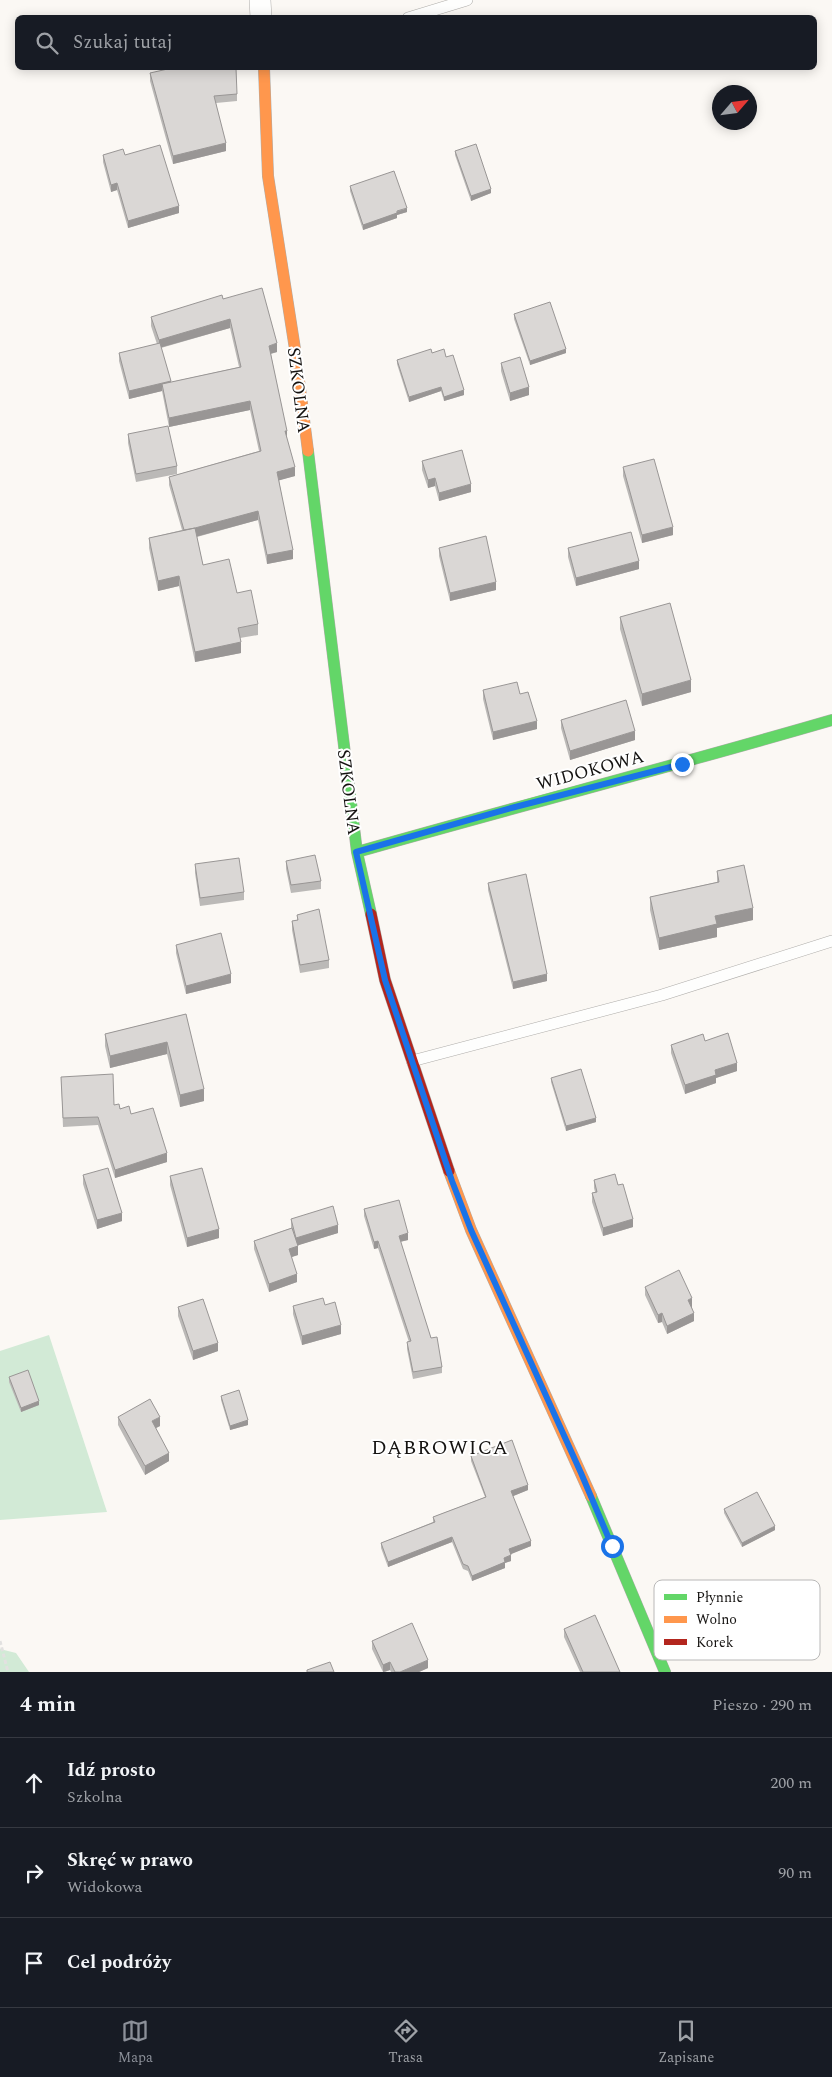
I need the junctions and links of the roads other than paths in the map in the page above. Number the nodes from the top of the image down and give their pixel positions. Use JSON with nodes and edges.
{"nodes":[{"id":1,"x":260,"y":0,"type":"edge"},
{"id":2,"x":467,"y":0,"type":"edge"},
{"id":3,"x":261,"y":15,"type":"edge"},
{"id":4,"x":418,"y":15,"type":"edge"},
{"id":5,"x":264,"y":70,"type":"edge"},
{"id":6,"x":832,"y":720,"type":"edge"},
{"id":7,"x":356,"y":852,"type":"junction"},
{"id":8,"x":832,"y":941,"type":"edge"},
{"id":9,"x":411,"y":1061,"type":"junction"},
{"id":10,"x":654,"y":1646,"type":"edge"},
{"id":11,"x":660,"y":1660,"type":"edge"},
{"id":12,"x":665,"y":1672,"type":"edge"}],
"edges":[{"from":1,"to":3,"type":"street"},
{"from":2,"to":4,"type":"lane"},
{"from":5,"to":7,"type":"street","name":"SZKOLNA"},
{"from":6,"to":7,"type":"street","name":"WIDOKOWA"},
{"from":7,"to":9,"type":"street","name":"SZKOLNA"},
{"from":8,"to":9,"type":"lane"},
{"from":9,"to":10,"type":"street","name":"SZKOLNA"},
{"from":11,"to":12,"type":"street","name":"SZKOLNA"}]}
